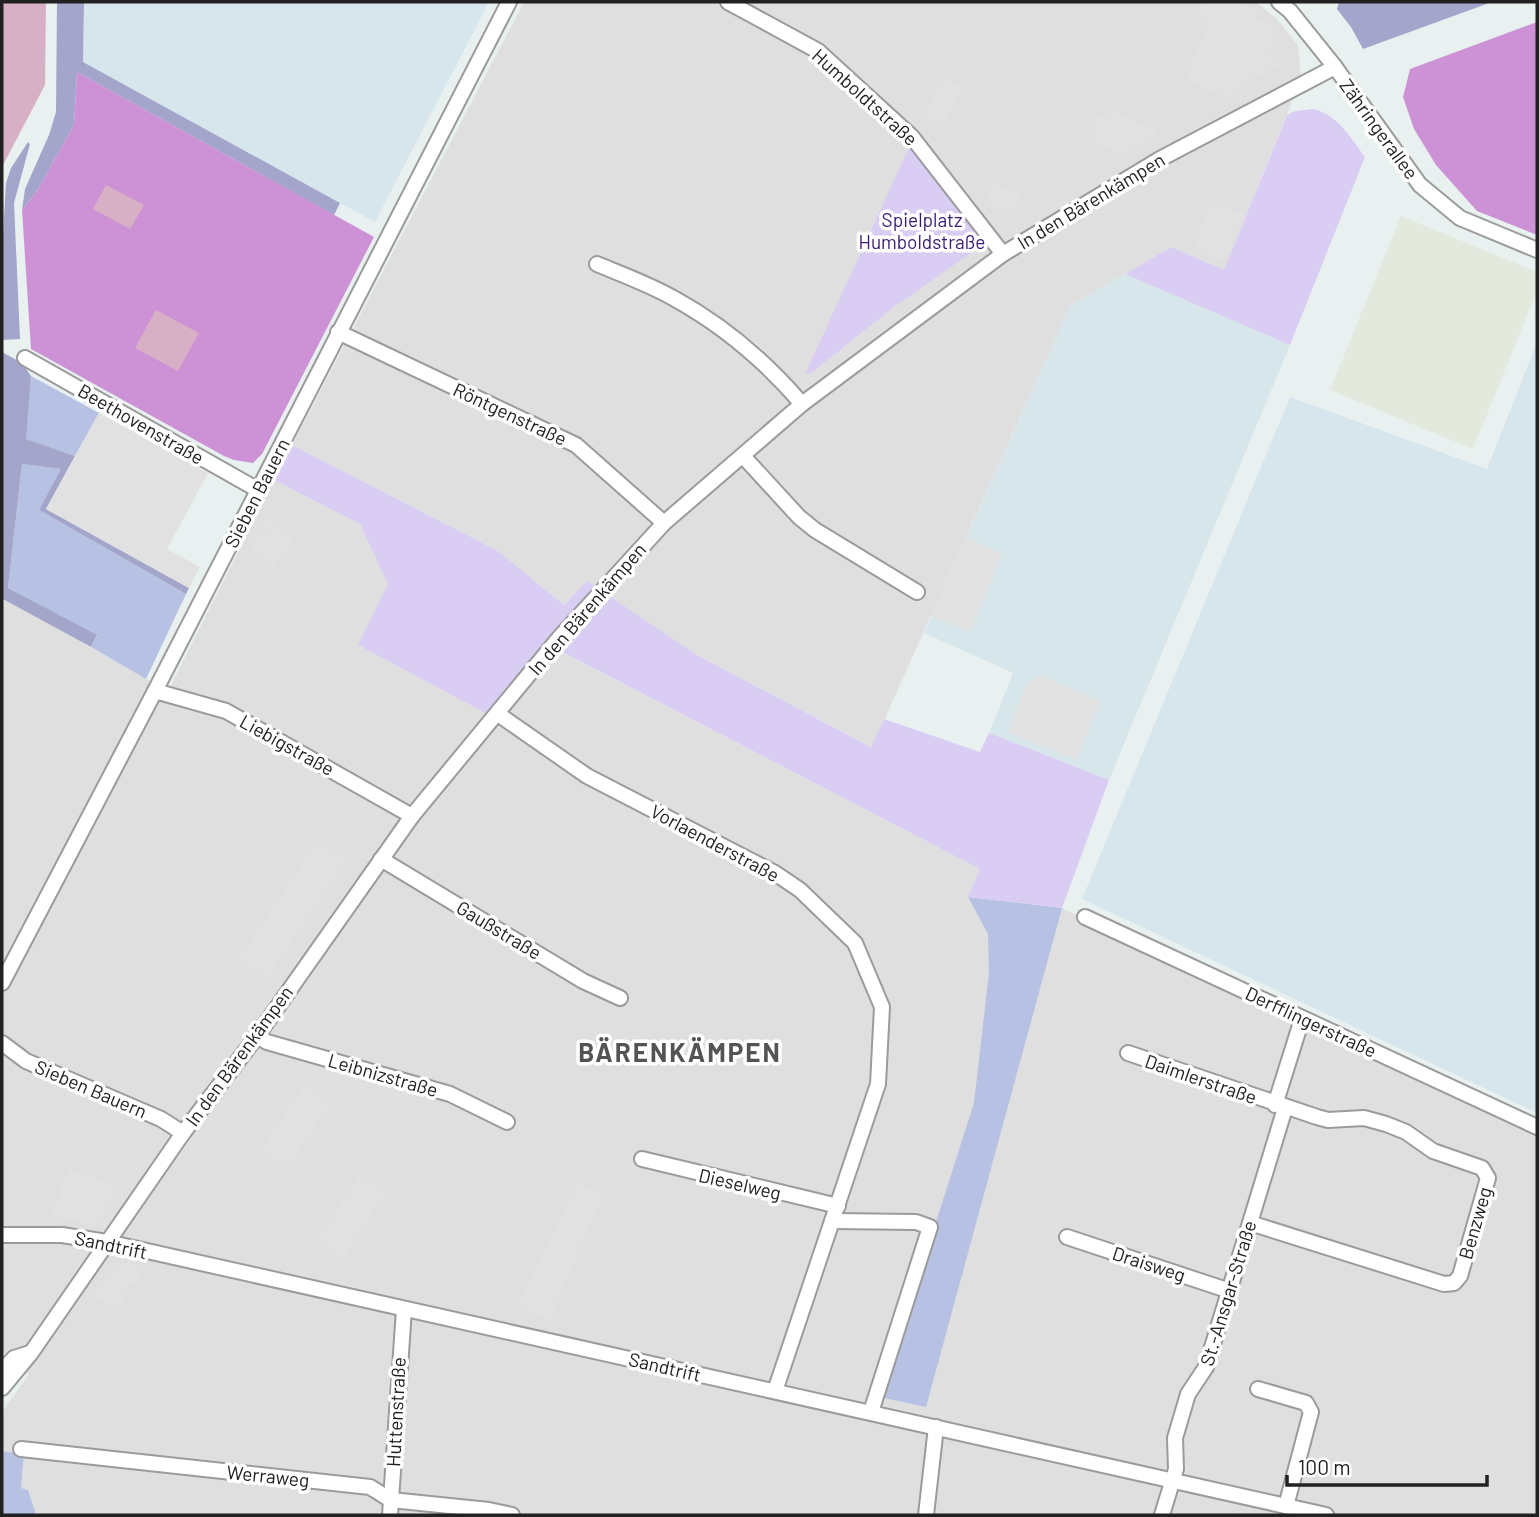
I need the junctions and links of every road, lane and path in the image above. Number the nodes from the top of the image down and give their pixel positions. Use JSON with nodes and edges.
{"nodes":[{"id":1,"x":509,"y":2,"type":"edge"},
{"id":2,"x":728,"y":2,"type":"edge"},
{"id":3,"x":1279,"y":2,"type":"edge"},
{"id":4,"x":1335,"y":68,"type":"junction"},
{"id":5,"x":1537,"y":250,"type":"edge"},
{"id":6,"x":1003,"y":254,"type":"junction"},
{"id":7,"x":597,"y":264,"type":"dead end"},
{"id":8,"x":338,"y":332,"type":"junction"},
{"id":9,"x":25,"y":358,"type":"dead end"},
{"id":10,"x":802,"y":404,"type":"junction"},
{"id":11,"x":743,"y":456,"type":"junction"},
{"id":12,"x":258,"y":491,"type":"junction"},
{"id":13,"x":664,"y":523,"type":"junction"},
{"id":14,"x":916,"y":592,"type":"dead end"},
{"id":15,"x":155,"y":691,"type":"junction"},
{"id":16,"x":498,"y":713,"type":"junction"},
{"id":17,"x":412,"y":816,"type":"junction"},
{"id":18,"x":381,"y":859,"type":"junction"},
{"id":19,"x":1085,"y":917,"type":"dead end"},
{"id":20,"x":2,"y":983,"type":"edge"},
{"id":21,"x":620,"y":998,"type":"dead end"},
{"id":22,"x":1302,"y":1019,"type":"junction"},
{"id":23,"x":257,"y":1036,"type":"junction"},
{"id":24,"x":2,"y":1043,"type":"edge"},
{"id":25,"x":1128,"y":1053,"type":"dead end"},
{"id":26,"x":1280,"y":1106,"type":"junction"},
{"id":27,"x":507,"y":1122,"type":"dead end"},
{"id":28,"x":1537,"y":1126,"type":"edge"},
{"id":29,"x":183,"y":1133,"type":"junction"},
{"id":30,"x":642,"y":1159,"type":"dead end"},
{"id":31,"x":838,"y":1206,"type":"junction"},
{"id":32,"x":832,"y":1221,"type":"junction"},
{"id":33,"x":1250,"y":1223,"type":"junction"},
{"id":34,"x":2,"y":1235,"type":"edge"},
{"id":35,"x":1067,"y":1237,"type":"dead end"},
{"id":36,"x":107,"y":1242,"type":"junction"},
{"id":37,"x":1230,"y":1290,"type":"junction"},
{"id":38,"x":404,"y":1309,"type":"junction"},
{"id":39,"x":31,"y":1353,"type":"junction"},
{"id":40,"x":2,"y":1371,"type":"edge"},
{"id":41,"x":2,"y":1388,"type":"edge"},
{"id":42,"x":1258,"y":1389,"type":"dead end"},
{"id":43,"x":775,"y":1391,"type":"junction"},
{"id":44,"x":2,"y":1401,"type":"edge"},
{"id":45,"x":871,"y":1412,"type":"junction"},
{"id":46,"x":936,"y":1427,"type":"junction"},
{"id":47,"x":21,"y":1449,"type":"dead end"},
{"id":48,"x":1174,"y":1480,"type":"junction"},
{"id":49,"x":391,"y":1500,"type":"junction"},
{"id":50,"x":1286,"y":1506,"type":"junction"},
{"id":51,"x":390,"y":1515,"type":"edge"},
{"id":52,"x":512,"y":1515,"type":"edge"},
{"id":53,"x":926,"y":1515,"type":"edge"},
{"id":54,"x":1162,"y":1515,"type":"edge"},
{"id":55,"x":1326,"y":1515,"type":"edge"}],
"edges":[{"from":1,"to":8,"type":"street","name":"Sieben Bauern"},
{"from":2,"to":6,"type":"street","name":"Humboldtstraße"},
{"from":3,"to":4,"type":"street","name":"Zähringerallee"},
{"from":4,"to":5,"type":"street","name":"Zähringerallee"},
{"from":4,"to":6,"type":"street","name":"In den Bärenkämpen"},
{"from":6,"to":10,"type":"street","name":"In den Bärenkämpen"},
{"from":7,"to":10,"type":"street"},
{"from":8,"to":12,"type":"street","name":"Sieben Bauern"},
{"from":8,"to":13,"type":"street","name":"Röntgenstraße"},
{"from":9,"to":12,"type":"street","name":"Beethovenstraße"},
{"from":10,"to":11,"type":"street","name":"In den Bärenkämpen"},
{"from":11,"to":13,"type":"street","name":"In den Bärenkämpen"},
{"from":11,"to":14,"type":"street"},
{"from":12,"to":15,"type":"street","name":"Sieben Bauern"},
{"from":13,"to":16,"type":"street","name":"In den Bärenkämpen"},
{"from":15,"to":17,"type":"street","name":"Liebigstraße"},
{"from":15,"to":20,"type":"street","name":"Sieben Bauern"},
{"from":16,"to":17,"type":"street","name":"In den Bärenkämpen"},
{"from":16,"to":31,"type":"street","name":"Vorlaenderstraße"},
{"from":17,"to":18,"type":"street","name":"In den Bärenkämpen"},
{"from":18,"to":21,"type":"street","name":"Gaußstraße"},
{"from":18,"to":23,"type":"street","name":"In den Bärenkämpen"},
{"from":19,"to":22,"type":"street","name":"Derfflingerstraße"},
{"from":22,"to":26,"type":"street","name":"St.-Ansgar-Straße"},
{"from":22,"to":28,"type":"street","name":"Derfflingerstraße"},
{"from":23,"to":27,"type":"street","name":"Leibnizstraße"},
{"from":23,"to":29,"type":"street","name":"In den Bärenkämpen"},
{"from":24,"to":29,"type":"street","name":"Sieben Bauern"},
{"from":25,"to":26,"type":"street","name":"Daimlerstraße"},
{"from":26,"to":33,"type":"street","name":"St.-Ansgar-Straße"},
{"from":26,"to":33,"type":"street","name":"Benzweg"},
{"from":29,"to":36,"type":"street","name":"In den Bärenkämpen"},
{"from":30,"to":31,"type":"street","name":"Dieselweg"},
{"from":31,"to":32,"type":"street","name":"Vorlaenderstraße"},
{"from":32,"to":43,"type":"street","name":"Vorlaenderstraße"},
{"from":32,"to":45,"type":"street"},
{"from":33,"to":37,"type":"street","name":"St.-Ansgar-Straße"},
{"from":34,"to":36,"type":"street","name":"Sandtrift"},
{"from":35,"to":37,"type":"street","name":"Draisweg"},
{"from":36,"to":38,"type":"street","name":"Sandtrift"},
{"from":36,"to":39,"type":"street","name":"In den Bärenkämpen"},
{"from":37,"to":48,"type":"street","name":"St.-Ansgar-Straße"},
{"from":38,"to":43,"type":"street","name":"Sandtrift"},
{"from":38,"to":49,"type":"street","name":"Huttenstraße"},
{"from":39,"to":40,"type":"street","name":"In den Bärenkämpen"},
{"from":39,"to":41,"type":"street","name":"In den Bärenkämpen"},
{"from":39,"to":44,"type":"street","name":"In den Bärenkämpen"},
{"from":42,"to":50,"type":"street"},
{"from":43,"to":45,"type":"street","name":"Sandtrift"},
{"from":45,"to":46,"type":"street","name":"Sandtrift"},
{"from":46,"to":48,"type":"street","name":"Sandtrift"},
{"from":46,"to":53,"type":"street"},
{"from":47,"to":49,"type":"street","name":"Werraweg"},
{"from":48,"to":50,"type":"street","name":"Sandtrift"},
{"from":48,"to":54,"type":"street","name":"St.-Ansgar-Straße"},
{"from":49,"to":51,"type":"street","name":"Huttenstraße"},
{"from":49,"to":52,"type":"street","name":"Werraweg"},
{"from":50,"to":55,"type":"street","name":"Sandtrift"}]}
